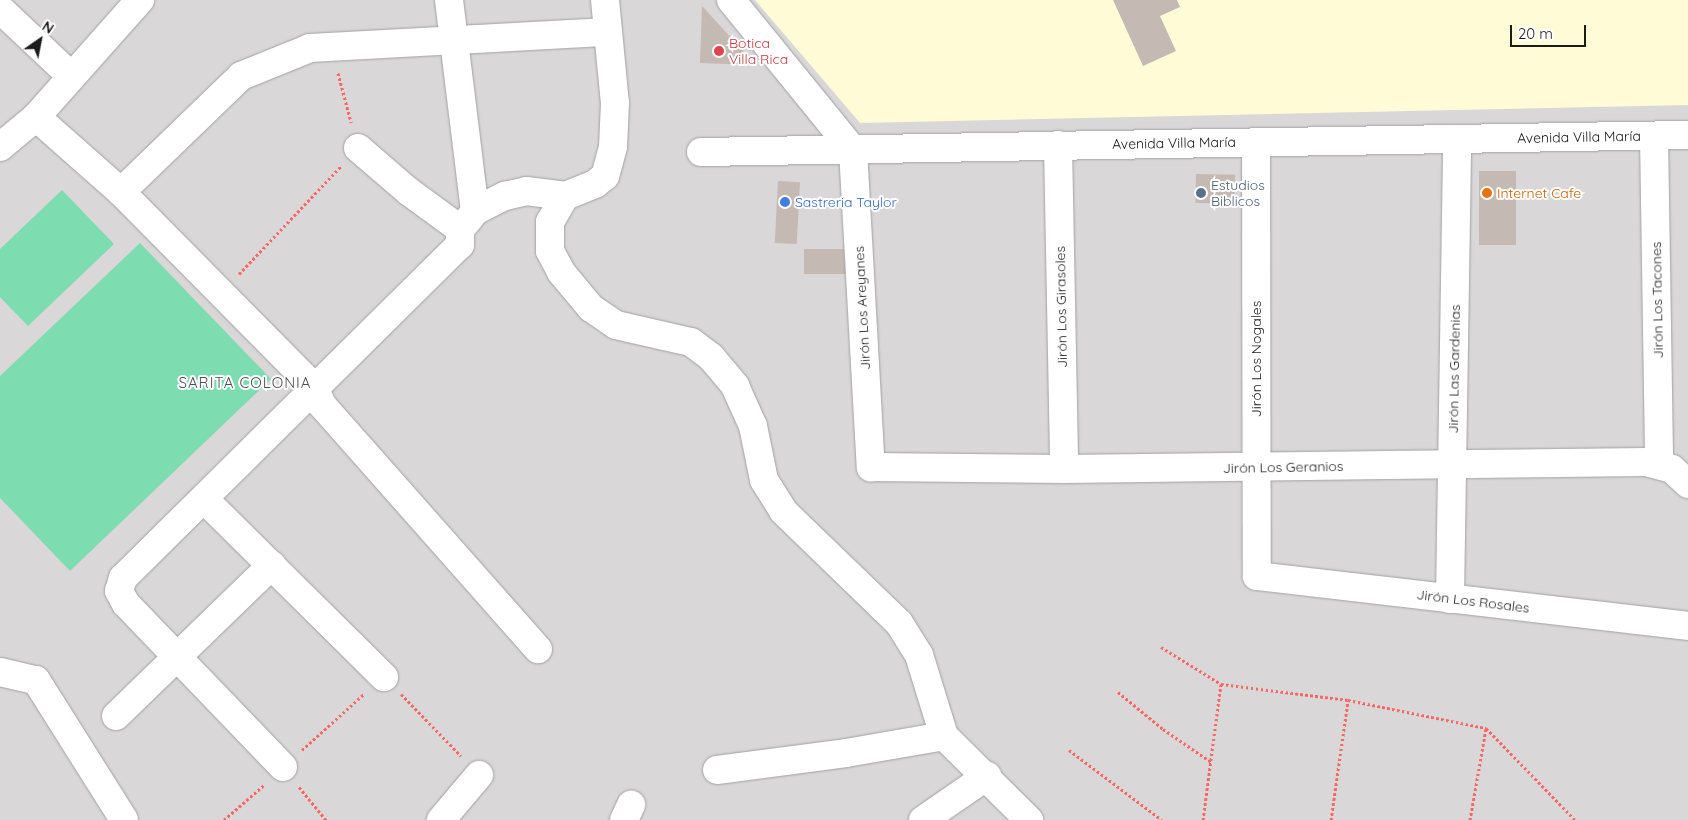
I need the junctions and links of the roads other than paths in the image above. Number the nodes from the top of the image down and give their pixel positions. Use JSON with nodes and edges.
{"nodes":[{"id":1,"x":140,"y":0,"type":"edge"},
{"id":2,"x":449,"y":0,"type":"edge"},
{"id":3,"x":605,"y":0,"type":"edge"},
{"id":4,"x":731,"y":0,"type":"edge"},
{"id":5,"x":0,"y":9,"type":"edge"},
{"id":6,"x":608,"y":32,"type":"junction"},
{"id":7,"x":452,"y":40,"type":"junction"},
{"id":8,"x":70,"y":76,"type":"junction"},
{"id":9,"x":36,"y":117,"type":"junction"},
{"id":10,"x":1688,"y":135,"type":"edge"},
{"id":11,"x":1654,"y":136,"type":"junction"},
{"id":12,"x":1457,"y":139,"type":"junction"},
{"id":13,"x":1256,"y":142,"type":"junction"},
{"id":14,"x":1058,"y":146,"type":"junction"},
{"id":15,"x":0,"y":147,"type":"edge"},
{"id":16,"x":358,"y":148,"type":"road end"},
{"id":17,"x":853,"y":150,"type":"junction"},
{"id":18,"x":701,"y":152,"type":"dead end"},
{"id":19,"x":122,"y":192,"type":"junction"},
{"id":20,"x":565,"y":196,"type":"junction"},
{"id":21,"x":468,"y":220,"type":"junction"},
{"id":22,"x":314,"y":387,"type":"junction"},
{"id":23,"x":1454,"y":464,"type":"junction"},
{"id":24,"x":1659,"y":464,"type":"junction"},
{"id":25,"x":871,"y":467,"type":"joint"},
{"id":26,"x":1257,"y":467,"type":"junction"},
{"id":27,"x":1064,"y":469,"type":"junction"},
{"id":28,"x":1688,"y":484,"type":"edge"},
{"id":29,"x":204,"y":500,"type":"junction"},
{"id":30,"x":272,"y":565,"type":"junction"},
{"id":31,"x":1257,"y":576,"type":"joint"},
{"id":32,"x":1450,"y":599,"type":"junction"},
{"id":33,"x":1688,"y":626,"type":"edge"},
{"id":34,"x":538,"y":649,"type":"dead end"},
{"id":35,"x":180,"y":656,"type":"junction"},
{"id":36,"x":0,"y":672,"type":"edge"},
{"id":37,"x":384,"y":677,"type":"road end"},
{"id":38,"x":116,"y":716,"type":"dead end"},
{"id":39,"x":944,"y":736,"type":"junction"},
{"id":40,"x":283,"y":767,"type":"road end"},
{"id":41,"x":717,"y":770,"type":"dead end"},
{"id":42,"x":479,"y":774,"type":"road end"},
{"id":43,"x":987,"y":776,"type":"junction"},
{"id":44,"x":124,"y":820,"type":"edge"},
{"id":45,"x":441,"y":820,"type":"edge"},
{"id":46,"x":923,"y":820,"type":"edge"},
{"id":47,"x":1029,"y":820,"type":"edge"}],
"edges":[{"from":1,"to":8,"type":"street"},
{"from":2,"to":7,"type":"street"},
{"from":3,"to":6,"type":"street"},
{"from":4,"to":17,"type":"street"},
{"from":5,"to":8,"type":"street"},
{"from":6,"to":7,"type":"street"},
{"from":6,"to":20,"type":"street"},
{"from":7,"to":19,"type":"street"},
{"from":7,"to":21,"type":"street"},
{"from":8,"to":9,"type":"street"},
{"from":9,"to":15,"type":"street"},
{"from":9,"to":19,"type":"street"},
{"from":10,"to":11,"type":"street","name":"Avenida Villa María"},
{"from":11,"to":12,"type":"street","name":"Avenida Villa María"},
{"from":11,"to":24,"type":"street","name":"Jirón Los Tacones"},
{"from":12,"to":13,"type":"street","name":"Avenida Villa María"},
{"from":12,"to":23,"type":"street","name":"Jirón Las Gardenias"},
{"from":13,"to":14,"type":"street","name":"Avenida Villa María"},
{"from":13,"to":26,"type":"street","name":"Jirón Los Nogales"},
{"from":14,"to":17,"type":"street","name":"Avenida Villa María"},
{"from":14,"to":27,"type":"street","name":"Jirón Los Girasoles"},
{"from":16,"to":21,"type":"street"},
{"from":17,"to":18,"type":"street","name":"Avenida Villa María"},
{"from":17,"to":25,"type":"street","name":"Jirón Los Areyanes"},
{"from":19,"to":22,"type":"street"},
{"from":20,"to":21,"type":"street"},
{"from":20,"to":39,"type":"street"},
{"from":21,"to":22,"type":"street"},
{"from":22,"to":29,"type":"street"},
{"from":22,"to":34,"type":"street"},
{"from":23,"to":24,"type":"street","name":"Jirón Los Geranios"},
{"from":23,"to":26,"type":"street","name":"Jirón Los Geranios"},
{"from":23,"to":32,"type":"street","name":"Jirón Las Gardenias"},
{"from":24,"to":28,"type":"street"},
{"from":25,"to":27,"type":"street","name":"Jirón Los Geranios"},
{"from":26,"to":27,"type":"street","name":"Jirón Los Geranios"},
{"from":26,"to":31,"type":"street","name":"Jirón Los Nogales"},
{"from":29,"to":30,"type":"street"},
{"from":29,"to":35,"type":"street"},
{"from":30,"to":35,"type":"street"},
{"from":30,"to":37,"type":"street"},
{"from":31,"to":32,"type":"street","name":"Jirón Los Rosales"},
{"from":32,"to":33,"type":"street","name":"Jirón Los Rosales"},
{"from":35,"to":38,"type":"street"},
{"from":35,"to":40,"type":"street"},
{"from":36,"to":44,"type":"street"},
{"from":39,"to":41,"type":"street"},
{"from":39,"to":43,"type":"street"},
{"from":42,"to":45,"type":"street"},
{"from":43,"to":46,"type":"street"},
{"from":43,"to":47,"type":"street"}]}
